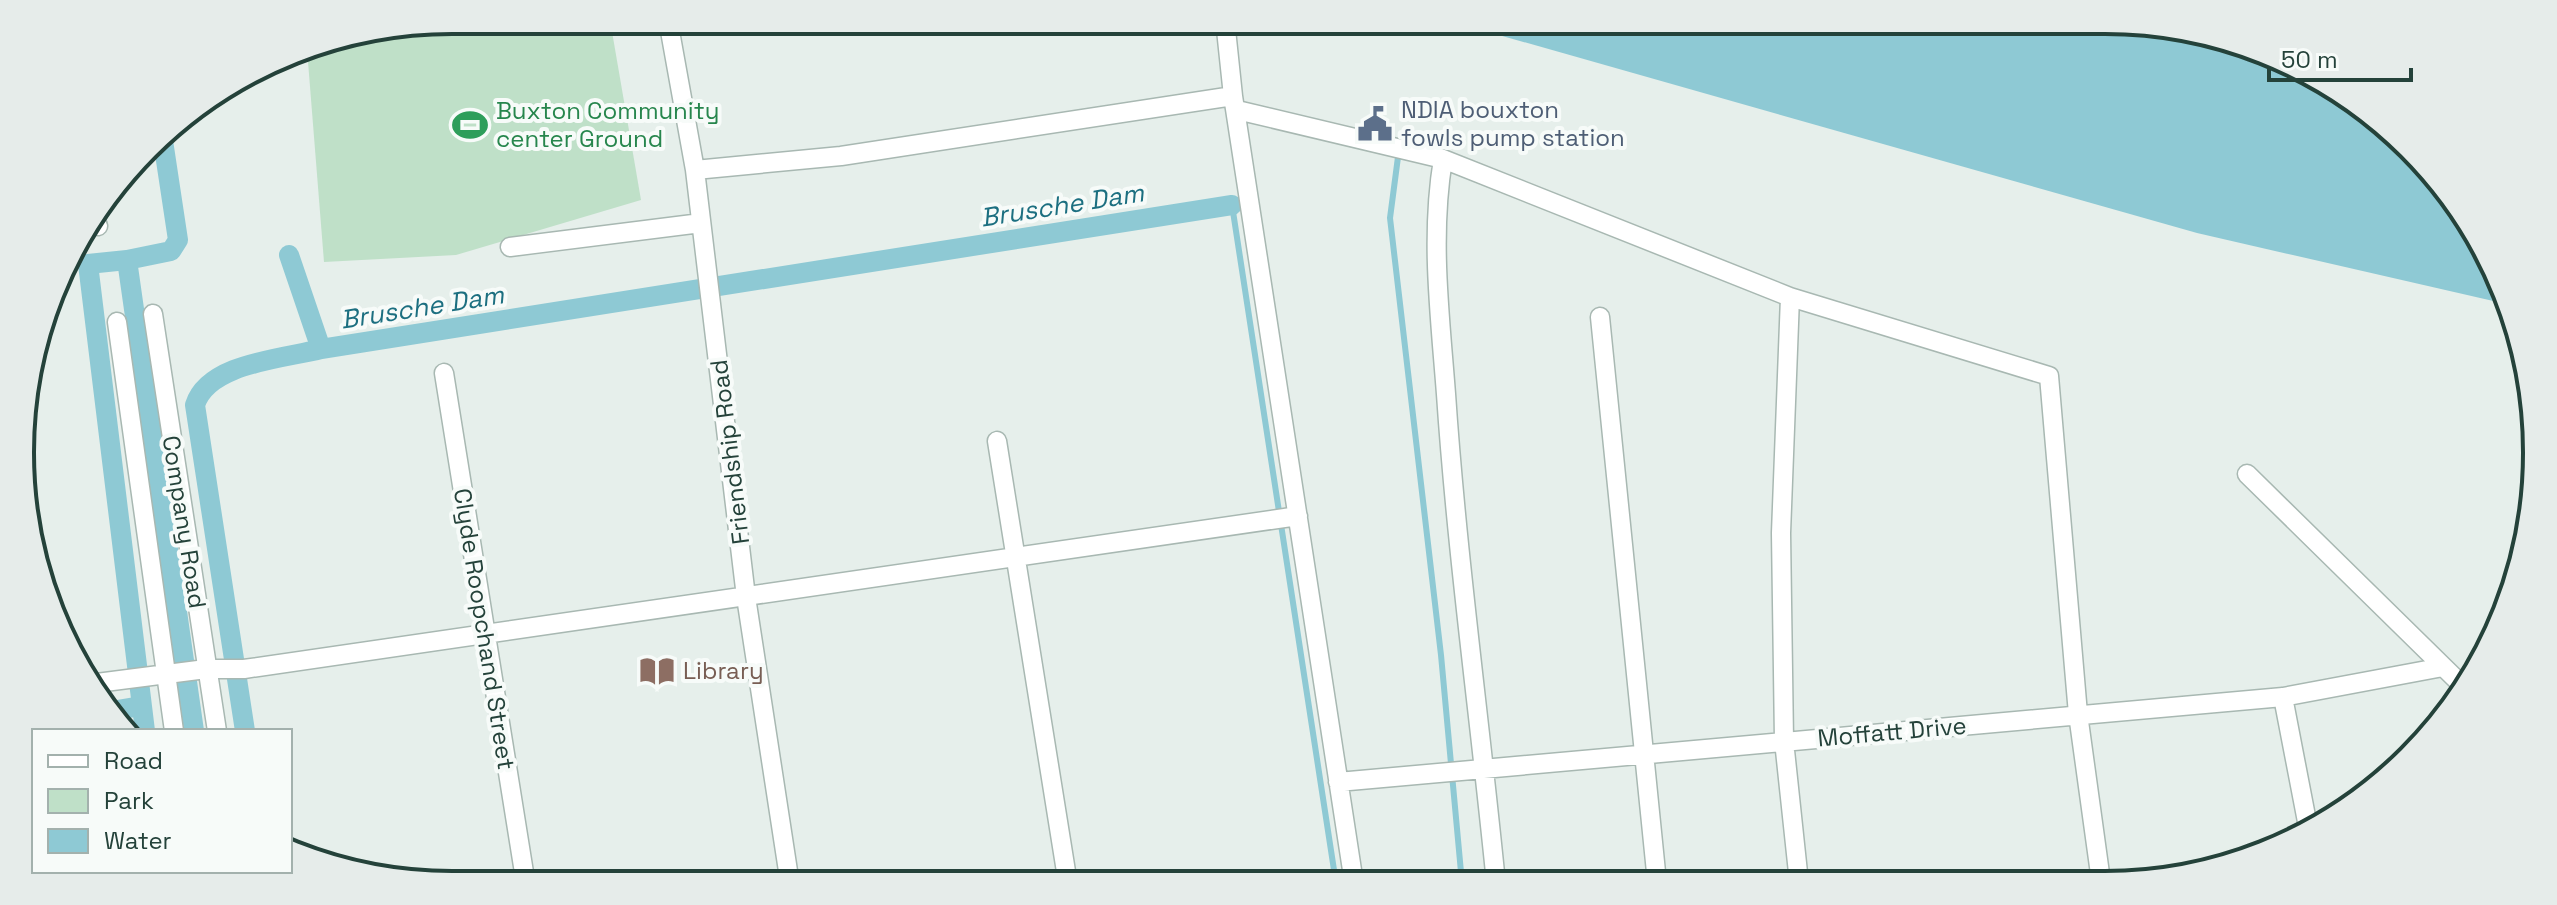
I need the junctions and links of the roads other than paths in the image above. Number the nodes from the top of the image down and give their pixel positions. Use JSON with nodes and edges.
{"nodes":[{"id":1,"x":671,"y":34,"type":"edge"},
{"id":2,"x":1227,"y":34,"type":"edge"},
{"id":3,"x":1235,"y":103,"type":"junction"},
{"id":4,"x":1443,"y":159,"type":"junction"},
{"id":5,"x":695,"y":170,"type":"junction"},
{"id":6,"x":701,"y":223,"type":"junction"},
{"id":7,"x":510,"y":247,"type":"dead end"},
{"id":8,"x":1790,"y":297,"type":"junction"},
{"id":9,"x":153,"y":314,"type":"dead end"},
{"id":10,"x":1600,"y":317,"type":"dead end"},
{"id":11,"x":117,"y":322,"type":"dead end"},
{"id":12,"x":444,"y":373,"type":"dead end"},
{"id":13,"x":997,"y":441,"type":"dead end"},
{"id":14,"x":2247,"y":474,"type":"dead end"},
{"id":15,"x":1293,"y":516,"type":"junction"},
{"id":16,"x":1018,"y":555,"type":"junction"},
{"id":17,"x":746,"y":597,"type":"junction"},
{"id":18,"x":483,"y":635,"type":"junction"},
{"id":19,"x":2443,"y":667,"type":"junction"},
{"id":20,"x":200,"y":670,"type":"junction"},
{"id":21,"x":166,"y":673,"type":"junction"},
{"id":22,"x":2456,"y":679,"type":"edge"},
{"id":23,"x":103,"y":682,"type":"edge"},
{"id":24,"x":2283,"y":697,"type":"junction"},
{"id":25,"x":2078,"y":714,"type":"junction"},
{"id":26,"x":174,"y":729,"type":"edge"},
{"id":27,"x":216,"y":729,"type":"edge"},
{"id":28,"x":1784,"y":741,"type":"junction"},
{"id":29,"x":1645,"y":752,"type":"junction"},
{"id":30,"x":1478,"y":769,"type":"junction"},
{"id":31,"x":1338,"y":782,"type":"junction"},
{"id":32,"x":2307,"y":819,"type":"edge"},
{"id":33,"x":524,"y":871,"type":"edge"},
{"id":34,"x":788,"y":871,"type":"edge"},
{"id":35,"x":1066,"y":871,"type":"edge"},
{"id":36,"x":1352,"y":871,"type":"edge"},
{"id":37,"x":1494,"y":871,"type":"edge"},
{"id":38,"x":1656,"y":871,"type":"edge"},
{"id":39,"x":1798,"y":871,"type":"edge"},
{"id":40,"x":2100,"y":871,"type":"edge"}],
"edges":[{"from":1,"to":5,"type":"street","name":"Friendship Road"},
{"from":2,"to":3,"type":"street"},
{"from":3,"to":4,"type":"street"},
{"from":3,"to":5,"type":"street"},
{"from":3,"to":15,"type":"street"},
{"from":4,"to":8,"type":"street"},
{"from":4,"to":30,"type":"street"},
{"from":5,"to":6,"type":"street","name":"Friendship Road"},
{"from":6,"to":7,"type":"street"},
{"from":6,"to":17,"type":"street","name":"Friendship Road"},
{"from":8,"to":25,"type":"street"},
{"from":8,"to":28,"type":"street"},
{"from":9,"to":20,"type":"street","name":"Company Road"},
{"from":10,"to":29,"type":"street"},
{"from":11,"to":21,"type":"street","name":"Company Road"},
{"from":12,"to":18,"type":"street","name":"Clyde Roopchand Street"},
{"from":13,"to":16,"type":"street"},
{"from":14,"to":19,"type":"street"},
{"from":15,"to":16,"type":"street"},
{"from":15,"to":31,"type":"street"},
{"from":16,"to":17,"type":"street"},
{"from":16,"to":35,"type":"street"},
{"from":17,"to":18,"type":"street"},
{"from":17,"to":34,"type":"street","name":"Friendship Road"},
{"from":18,"to":20,"type":"street"},
{"from":18,"to":33,"type":"street","name":"Clyde Roopchand Street"},
{"from":19,"to":22,"type":"street"},
{"from":19,"to":24,"type":"street","name":"Moffatt Drive"},
{"from":20,"to":21,"type":"street"},
{"from":20,"to":27,"type":"street","name":"Company Road"},
{"from":21,"to":23,"type":"street"},
{"from":21,"to":26,"type":"street","name":"Company Road"},
{"from":24,"to":25,"type":"street","name":"Moffatt Drive"},
{"from":24,"to":32,"type":"street"},
{"from":25,"to":28,"type":"street","name":"Moffatt Drive"},
{"from":25,"to":40,"type":"street"},
{"from":28,"to":29,"type":"street","name":"Moffatt Drive"},
{"from":28,"to":39,"type":"street"},
{"from":29,"to":30,"type":"street","name":"Moffatt Drive"},
{"from":29,"to":38,"type":"street"},
{"from":30,"to":31,"type":"street","name":"Moffatt Drive"},
{"from":30,"to":37,"type":"street"},
{"from":31,"to":36,"type":"street"}]}
